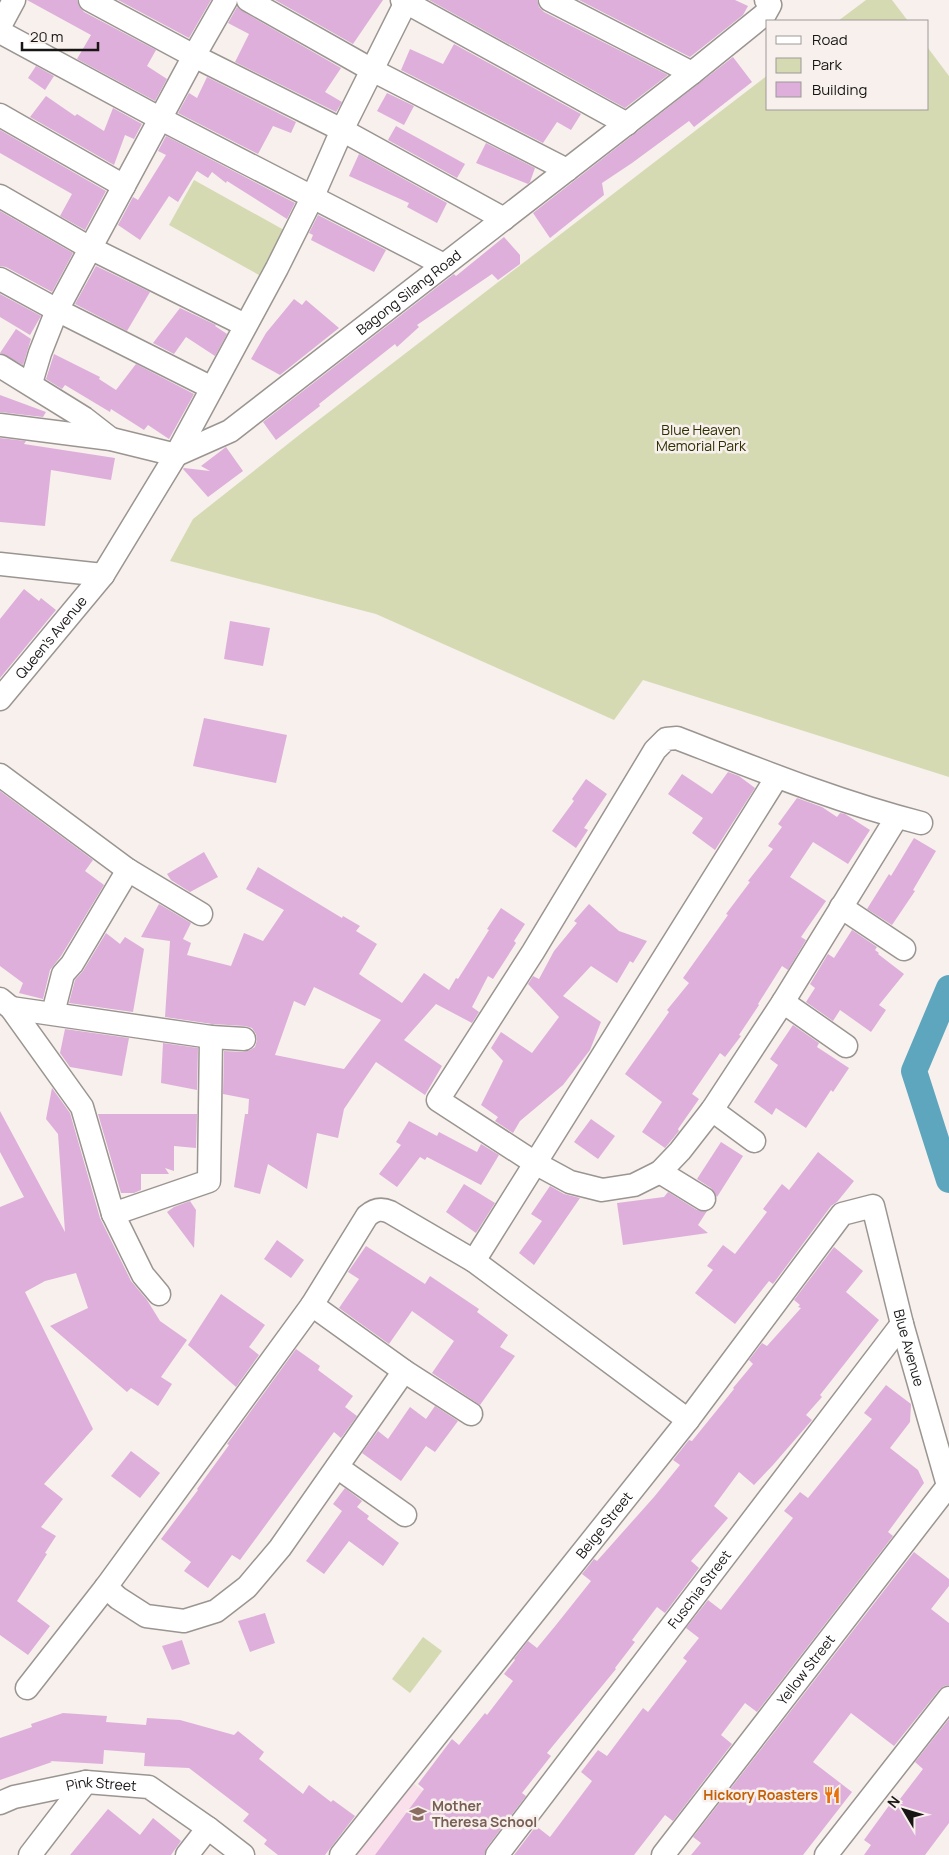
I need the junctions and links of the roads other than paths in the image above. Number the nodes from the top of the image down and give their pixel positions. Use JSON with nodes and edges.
{"nodes":[{"id":1,"x":14,"y":0,"type":"edge"},
{"id":2,"x":90,"y":0,"type":"edge"},
{"id":3,"x":226,"y":0,"type":"edge"},
{"id":4,"x":248,"y":0,"type":"edge"},
{"id":5,"x":550,"y":0,"type":"edge"},
{"id":6,"x":405,"y":1,"type":"edge"},
{"id":7,"x":768,"y":3,"type":"edge"},
{"id":8,"x":0,"y":26,"type":"edge"},
{"id":9,"x":0,"y":32,"type":"edge"},
{"id":10,"x":194,"y":56,"type":"junction"},
{"id":11,"x":372,"y":70,"type":"junction"},
{"id":12,"x":692,"y":73,"type":"junction"},
{"id":13,"x":0,"y":115,"type":"edge"},
{"id":14,"x":161,"y":119,"type":"junction"},
{"id":15,"x":628,"y":124,"type":"junction"},
{"id":16,"x":342,"y":130,"type":"junction"},
{"id":17,"x":567,"y":170,"type":"junction"},
{"id":18,"x":124,"y":186,"type":"junction"},
{"id":19,"x":0,"y":196,"type":"edge"},
{"id":20,"x":313,"y":196,"type":"junction"},
{"id":21,"x":504,"y":219,"type":"junction"},
{"id":22,"x":90,"y":248,"type":"junction"},
{"id":23,"x":444,"y":265,"type":"junction"},
{"id":24,"x":0,"y":279,"type":"edge"},
{"id":25,"x":57,"y":310,"type":"junction"},
{"id":26,"x":245,"y":325,"type":"junction"},
{"id":27,"x":0,"y":366,"type":"edge"},
{"id":28,"x":31,"y":384,"type":"junction"},
{"id":29,"x":212,"y":388,"type":"junction"},
{"id":30,"x":0,"y":425,"type":"edge"},
{"id":31,"x":112,"y":439,"type":"junction"},
{"id":32,"x":176,"y":455,"type":"junction"},
{"id":33,"x":0,"y":564,"type":"edge"},
{"id":34,"x":103,"y":575,"type":"junction"},
{"id":35,"x":0,"y":699,"type":"edge"},
{"id":36,"x":0,"y":776,"type":"edge"},
{"id":37,"x":777,"y":777,"type":"junction"},
{"id":38,"x":897,"y":817,"type":"junction"},
{"id":39,"x":921,"y":823,"type":"dead end"},
{"id":40,"x":128,"y":870,"type":"junction"},
{"id":41,"x":841,"y":907,"type":"junction"},
{"id":42,"x":201,"y":914,"type":"dead end"},
{"id":43,"x":904,"y":949,"type":"dead end"},
{"id":44,"x":783,"y":1002,"type":"junction"},
{"id":45,"x":6,"y":1004,"type":"edge"},
{"id":46,"x":53,"y":1013,"type":"junction"},
{"id":47,"x":210,"y":1038,"type":"junction"},
{"id":48,"x":244,"y":1039,"type":"dead end"},
{"id":49,"x":846,"y":1046,"type":"dead end"},
{"id":50,"x":712,"y":1110,"type":"junction"},
{"id":51,"x":754,"y":1141,"type":"dead end"},
{"id":52,"x":535,"y":1163,"type":"junction"},
{"id":53,"x":660,"y":1172,"type":"junction"},
{"id":54,"x":704,"y":1198,"type":"dead end"},
{"id":55,"x":873,"y":1206,"type":"joint"},
{"id":56,"x":113,"y":1214,"type":"junction"},
{"id":57,"x":474,"y":1261,"type":"junction"},
{"id":58,"x":159,"y":1294,"type":"dead end"},
{"id":59,"x":312,"y":1305,"type":"junction"},
{"id":60,"x":902,"y":1324,"type":"junction"},
{"id":61,"x":404,"y":1371,"type":"junction"},
{"id":62,"x":471,"y":1414,"type":"dead end"},
{"id":63,"x":688,"y":1420,"type":"junction"},
{"id":64,"x":338,"y":1467,"type":"junction"},
{"id":65,"x":948,"y":1487,"type":"edge"},
{"id":66,"x":405,"y":1515,"type":"dead end"},
{"id":67,"x":106,"y":1588,"type":"junction"},
{"id":68,"x":27,"y":1688,"type":"dead end"},
{"id":69,"x":949,"y":1698,"type":"edge"},
{"id":70,"x":86,"y":1782,"type":"junction"},
{"id":71,"x":0,"y":1803,"type":"edge"},
{"id":72,"x":208,"y":1828,"type":"junction"},
{"id":73,"x":30,"y":1855,"type":"edge"},
{"id":74,"x":187,"y":1855,"type":"edge"},
{"id":75,"x":243,"y":1855,"type":"edge"},
{"id":76,"x":341,"y":1855,"type":"edge"},
{"id":77,"x":497,"y":1855,"type":"edge"},
{"id":78,"x":663,"y":1855,"type":"edge"},
{"id":79,"x":826,"y":1855,"type":"edge"}],
"edges":[{"from":1,"to":8,"type":"street"},
{"from":2,"to":10,"type":"street"},
{"from":3,"to":10,"type":"street"},
{"from":4,"to":11,"type":"street"},
{"from":5,"to":12,"type":"street"},
{"from":6,"to":11,"type":"street","name":"Queen's Avenue"},
{"from":6,"to":15,"type":"street"},
{"from":7,"to":12,"type":"street","name":"Bagong Silang Road"},
{"from":9,"to":14,"type":"street"},
{"from":10,"to":14,"type":"street"},
{"from":10,"to":16,"type":"street"},
{"from":11,"to":16,"type":"street","name":"Queen's Avenue"},
{"from":11,"to":17,"type":"street"},
{"from":12,"to":15,"type":"street","name":"Bagong Silang Road"},
{"from":13,"to":18,"type":"street"},
{"from":14,"to":18,"type":"street"},
{"from":14,"to":20,"type":"street"},
{"from":15,"to":17,"type":"street","name":"Bagong Silang Road"},
{"from":16,"to":20,"type":"street","name":"Queen's Avenue"},
{"from":16,"to":21,"type":"street"},
{"from":17,"to":21,"type":"street","name":"Bagong Silang Road"},
{"from":18,"to":22,"type":"street"},
{"from":19,"to":22,"type":"street"},
{"from":20,"to":23,"type":"street"},
{"from":20,"to":26,"type":"street","name":"Queen's Avenue"},
{"from":21,"to":23,"type":"street","name":"Bagong Silang Road"},
{"from":22,"to":25,"type":"street"},
{"from":22,"to":26,"type":"street"},
{"from":23,"to":32,"type":"street","name":"Bagong Silang Road"},
{"from":24,"to":25,"type":"street"},
{"from":25,"to":28,"type":"street"},
{"from":25,"to":29,"type":"street"},
{"from":26,"to":29,"type":"street","name":"Queen's Avenue"},
{"from":27,"to":28,"type":"street"},
{"from":28,"to":31,"type":"street"},
{"from":29,"to":32,"type":"street","name":"Queen's Avenue"},
{"from":30,"to":31,"type":"street"},
{"from":31,"to":32,"type":"street"},
{"from":32,"to":34,"type":"street","name":"Queen's Avenue"},
{"from":33,"to":34,"type":"street"},
{"from":34,"to":35,"type":"street","name":"Queen's Avenue"},
{"from":36,"to":40,"type":"street"},
{"from":37,"to":38,"type":"street"},
{"from":37,"to":52,"type":"street"},
{"from":37,"to":52,"type":"street"},
{"from":38,"to":39,"type":"street"},
{"from":38,"to":41,"type":"street"},
{"from":40,"to":42,"type":"street"},
{"from":40,"to":46,"type":"street"},
{"from":41,"to":43,"type":"street"},
{"from":41,"to":44,"type":"street"},
{"from":44,"to":49,"type":"street"},
{"from":44,"to":50,"type":"street"},
{"from":45,"to":46,"type":"street"},
{"from":45,"to":56,"type":"street"},
{"from":46,"to":47,"type":"street"},
{"from":47,"to":48,"type":"street"},
{"from":47,"to":56,"type":"street"},
{"from":50,"to":51,"type":"street"},
{"from":50,"to":53,"type":"street"},
{"from":52,"to":53,"type":"street"},
{"from":52,"to":57,"type":"street"},
{"from":53,"to":54,"type":"street"},
{"from":55,"to":60,"type":"street","name":"Blue Avenue"},
{"from":55,"to":63,"type":"street","name":"Beige Street"},
{"from":56,"to":58,"type":"street"},
{"from":57,"to":59,"type":"street"},
{"from":57,"to":63,"type":"street"},
{"from":59,"to":61,"type":"street"},
{"from":59,"to":67,"type":"street"},
{"from":60,"to":65,"type":"street","name":"Blue Avenue"},
{"from":60,"to":77,"type":"street","name":"Fuschia Street"},
{"from":61,"to":62,"type":"street"},
{"from":61,"to":64,"type":"street"},
{"from":63,"to":76,"type":"street","name":"Beige Street"},
{"from":64,"to":66,"type":"street"},
{"from":64,"to":67,"type":"street"},
{"from":65,"to":78,"type":"street","name":"Yellow Street"},
{"from":67,"to":68,"type":"street"},
{"from":69,"to":79,"type":"street"},
{"from":70,"to":71,"type":"street","name":"Pink Street"},
{"from":70,"to":72,"type":"street","name":"Pink Street"},
{"from":70,"to":73,"type":"street"},
{"from":72,"to":74,"type":"street"},
{"from":72,"to":75,"type":"street","name":"Pink Street"}]}
